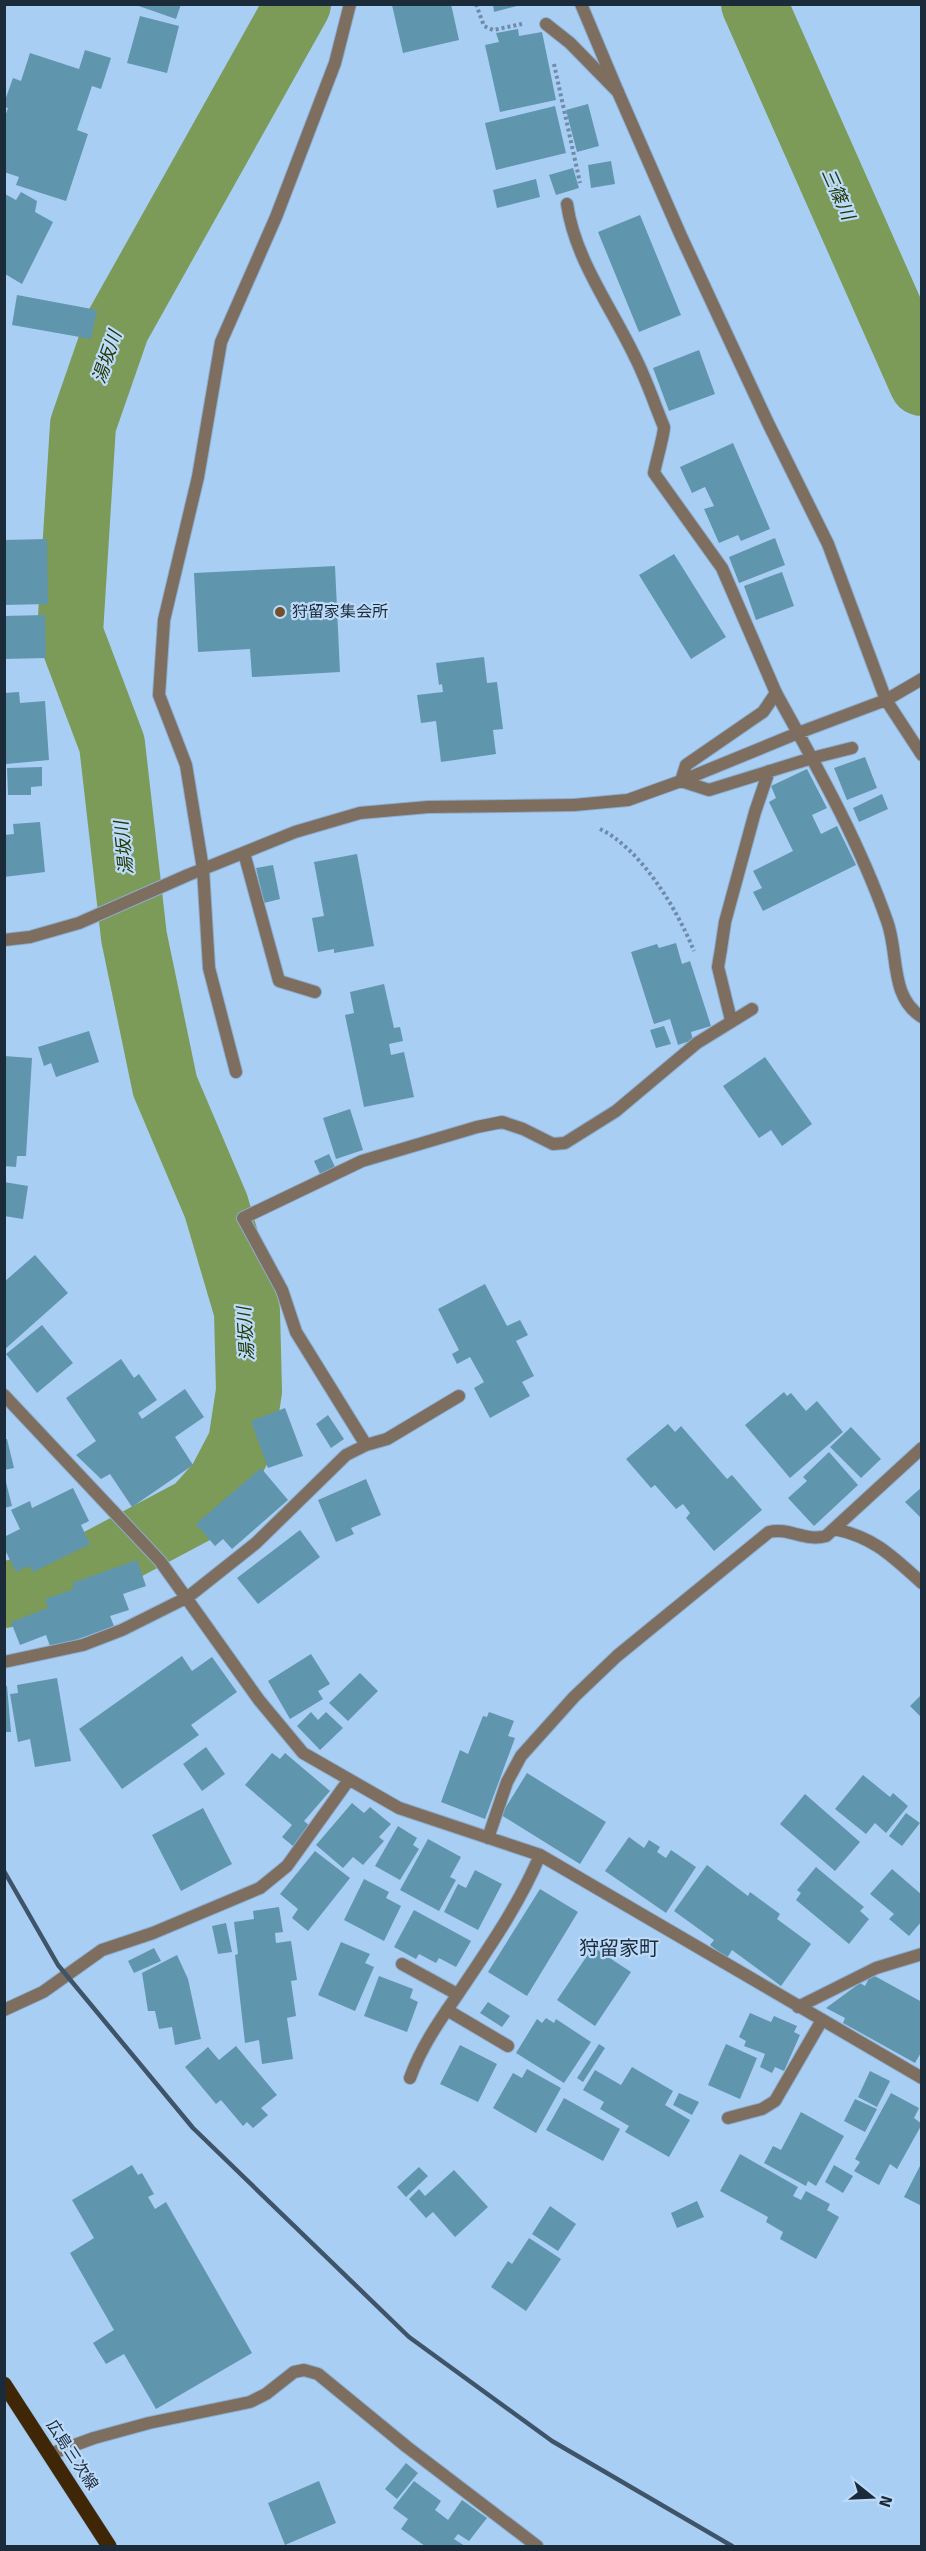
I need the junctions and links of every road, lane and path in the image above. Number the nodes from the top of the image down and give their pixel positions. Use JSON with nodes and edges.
{"nodes":[{"id":1,"x":350,"y":4,"type":"edge"},
{"id":2,"x":476,"y":4,"type":"edge"},
{"id":3,"x":581,"y":4,"type":"edge"},
{"id":4,"x":546,"y":24,"type":"junction"},
{"id":5,"x":618,"y":92,"type":"junction"},
{"id":6,"x":567,"y":204,"type":"joint"},
{"id":7,"x":917,"y":681,"type":"edge"},
{"id":8,"x":776,"y":693,"type":"junction"},
{"id":9,"x":886,"y":700,"type":"junction"},
{"id":10,"x":798,"y":733,"type":"junction"},
{"id":11,"x":852,"y":748,"type":"dead end"},
{"id":12,"x":921,"y":755,"type":"edge"},
{"id":13,"x":812,"y":758,"type":"junction"},
{"id":14,"x":769,"y":771,"type":"junction"},
{"id":15,"x":681,"y":781,"type":"junction"},
{"id":16,"x":574,"y":805,"type":"junction"},
{"id":17,"x":243,"y":853,"type":"junction"},
{"id":18,"x":203,"y":869,"type":"junction"},
{"id":19,"x":4,"y":940,"type":"edge"},
{"id":20,"x":718,"y":967,"type":"junction"},
{"id":21,"x":315,"y":992,"type":"dead end"},
{"id":22,"x":752,"y":1009,"type":"dead end"},
{"id":23,"x":921,"y":1017,"type":"edge"},
{"id":24,"x":731,"y":1020,"type":"junction"},
{"id":25,"x":236,"y":1072,"type":"dead end"},
{"id":26,"x":4,"y":1395,"type":"edge"},
{"id":27,"x":459,"y":1396,"type":"dead end"},
{"id":28,"x":366,"y":1445,"type":"junction"},
{"id":29,"x":921,"y":1448,"type":"edge"},
{"id":30,"x":834,"y":1528,"type":"junction"},
{"id":31,"x":921,"y":1582,"type":"edge"},
{"id":32,"x":188,"y":1597,"type":"junction"},
{"id":33,"x":4,"y":1662,"type":"edge"},
{"id":34,"x":348,"y":1781,"type":"junction"},
{"id":35,"x":488,"y":1838,"type":"junction"},
{"id":36,"x":540,"y":1855,"type":"junction"},
{"id":37,"x":921,"y":1954,"type":"edge"},
{"id":38,"x":402,"y":1964,"type":"dead end"},
{"id":39,"x":458,"y":1994,"type":"junction"},
{"id":40,"x":798,"y":2007,"type":"junction"},
{"id":41,"x":4,"y":2010,"type":"edge"},
{"id":42,"x":447,"y":2010,"type":"junction"},
{"id":43,"x":822,"y":2020,"type":"junction"},
{"id":44,"x":508,"y":2046,"type":"dead end"},
{"id":45,"x":410,"y":2078,"type":"dead end"},
{"id":46,"x":921,"y":2078,"type":"edge"},
{"id":47,"x":728,"y":2118,"type":"dead end"},
{"id":48,"x":4,"y":2384,"type":"edge"},
{"id":49,"x":50,"y":2454,"type":"junction"},
{"id":50,"x":109,"y":2547,"type":"edge"},
{"id":51,"x":537,"y":2547,"type":"edge"}],
"edges":[{"from":1,"to":18,"type":"street"},
{"from":2,"to":4,"type":"path"},
{"from":3,"to":5,"type":"street"},
{"from":4,"to":5,"type":"street"},
{"from":4,"to":6,"type":"path"},
{"from":5,"to":9,"type":"street"},
{"from":6,"to":8,"type":"street"},
{"from":7,"to":9,"type":"street"},
{"from":8,"to":10,"type":"street"},
{"from":8,"to":15,"type":"street"},
{"from":9,"to":10,"type":"street"},
{"from":9,"to":12,"type":"street"},
{"from":10,"to":13,"type":"street"},
{"from":10,"to":15,"type":"street"},
{"from":11,"to":13,"type":"street"},
{"from":13,"to":14,"type":"street"},
{"from":13,"to":23,"type":"street"},
{"from":14,"to":15,"type":"street"},
{"from":14,"to":20,"type":"street"},
{"from":15,"to":16,"type":"street"},
{"from":16,"to":17,"type":"street"},
{"from":16,"to":20,"type":"path"},
{"from":17,"to":18,"type":"street"},
{"from":17,"to":21,"type":"street"},
{"from":18,"to":19,"type":"street"},
{"from":18,"to":25,"type":"street"},
{"from":20,"to":24,"type":"street"},
{"from":22,"to":24,"type":"street"},
{"from":24,"to":28,"type":"street"},
{"from":26,"to":32,"type":"street"},
{"from":27,"to":28,"type":"street"},
{"from":28,"to":32,"type":"street"},
{"from":29,"to":30,"type":"street"},
{"from":30,"to":31,"type":"street"},
{"from":30,"to":35,"type":"street"},
{"from":32,"to":33,"type":"street"},
{"from":32,"to":34,"type":"street"},
{"from":34,"to":35,"type":"street"},
{"from":34,"to":41,"type":"street"},
{"from":35,"to":36,"type":"street"},
{"from":36,"to":39,"type":"street"},
{"from":36,"to":40,"type":"street"},
{"from":37,"to":40,"type":"street"},
{"from":38,"to":39,"type":"street"},
{"from":39,"to":42,"type":"street"},
{"from":40,"to":43,"type":"street"},
{"from":42,"to":44,"type":"street"},
{"from":42,"to":45,"type":"street"},
{"from":43,"to":46,"type":"street"},
{"from":43,"to":47,"type":"street"},
{"from":48,"to":49,"type":"main road","name":"広島三次線"},
{"from":49,"to":50,"type":"main road","name":"広島三次線"},
{"from":49,"to":51,"type":"street"}]}
